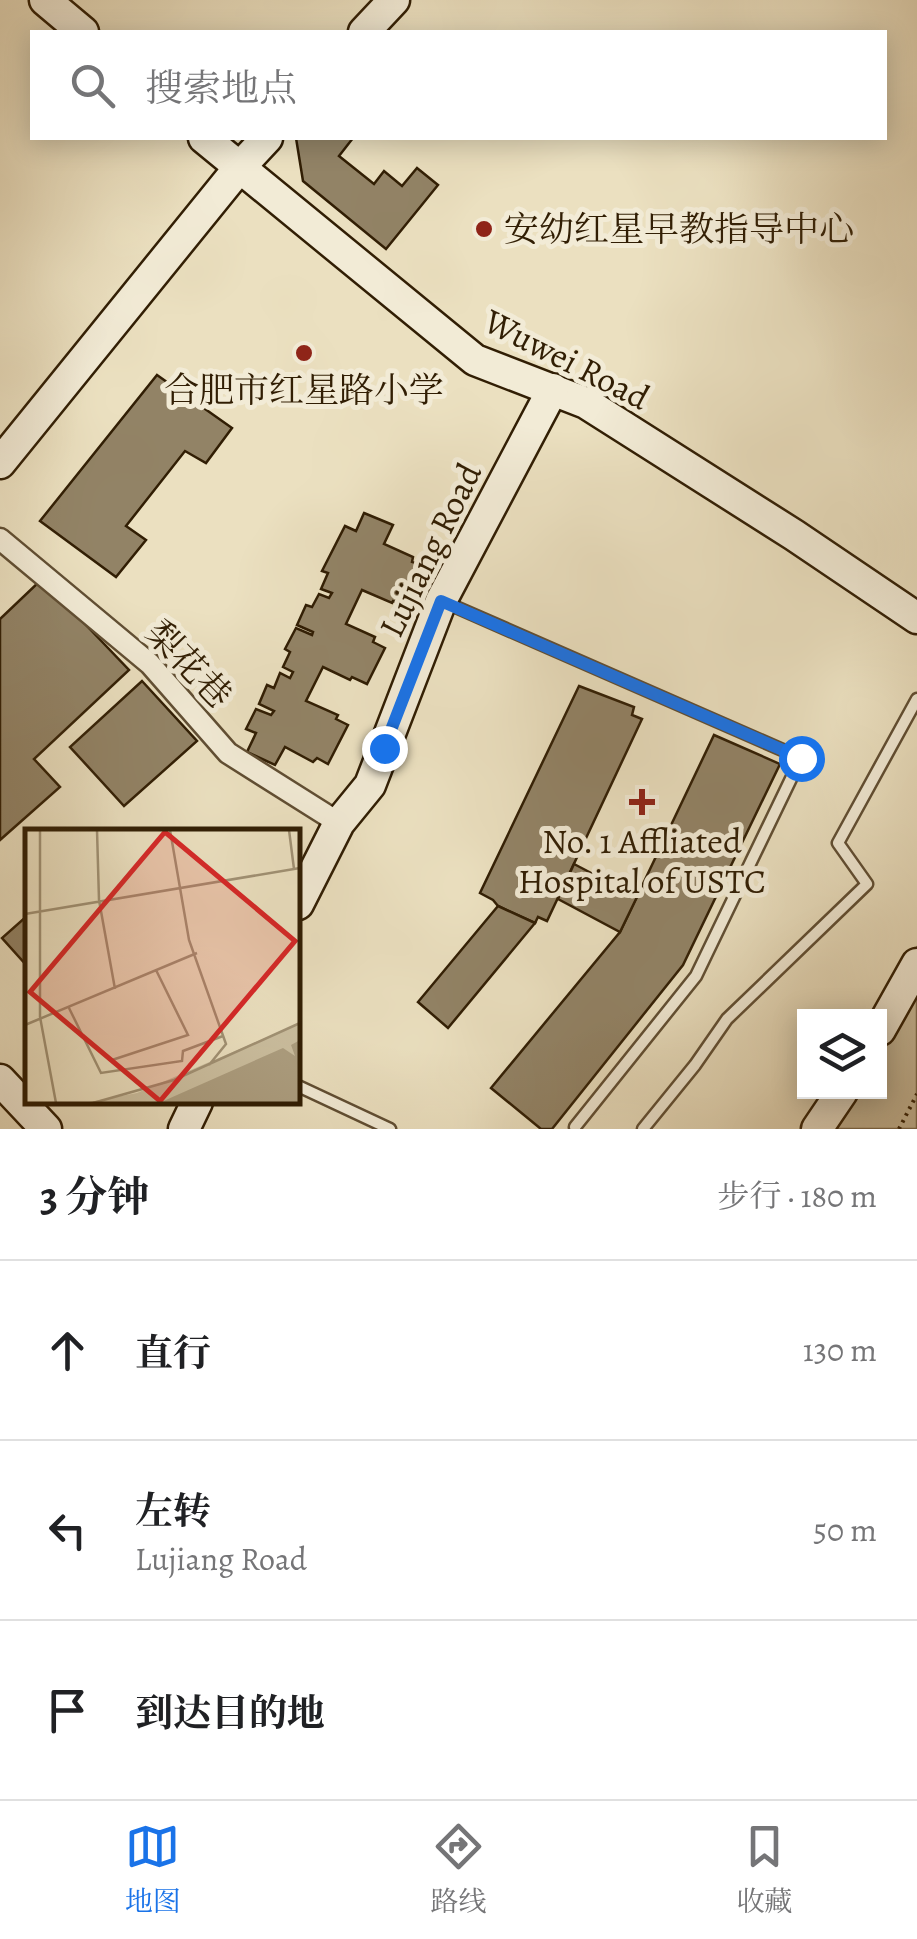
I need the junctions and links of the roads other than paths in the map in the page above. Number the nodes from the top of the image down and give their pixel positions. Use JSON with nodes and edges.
{"nodes":[{"id":1,"x":45,"y":0,"type":"edge"},
{"id":2,"x":394,"y":0,"type":"edge"},
{"id":3,"x":81,"y":30,"type":"edge"},
{"id":4,"x":366,"y":30,"type":"edge"},
{"id":5,"x":206,"y":140,"type":"edge"},
{"id":6,"x":265,"y":140,"type":"edge"},
{"id":7,"x":239,"y":168,"type":"junction"},
{"id":8,"x":553,"y":389,"type":"junction"},
{"id":9,"x":0,"y":463,"type":"edge"},
{"id":10,"x":0,"y":539,"type":"edge"},
{"id":11,"x":441,"y":601,"type":"junction"},
{"id":12,"x":917,"y":618,"type":"edge"},
{"id":13,"x":917,"y":699,"type":"edge"},
{"id":14,"x":339,"y":823,"type":"junction"},
{"id":15,"x":300,"y":900,"type":"edge"},
{"id":16,"x":917,"y":964,"type":"edge"},
{"id":17,"x":887,"y":1018,"type":"edge"},
{"id":18,"x":0,"y":1060,"type":"edge"},
{"id":19,"x":0,"y":1080,"type":"edge"},
{"id":20,"x":25,"y":1087,"type":"edge"},
{"id":21,"x":300,"y":1087,"type":"edge"},
{"id":22,"x":837,"y":1099,"type":"edge"},
{"id":23,"x":40,"y":1104,"type":"edge"},
{"id":24,"x":196,"y":1104,"type":"edge"},
{"id":25,"x":576,"y":1127,"type":"edge"},
{"id":26,"x":46,"y":1129,"type":"edge"},
{"id":27,"x":64,"y":1129,"type":"edge"},
{"id":28,"x":184,"y":1129,"type":"edge"},
{"id":29,"x":390,"y":1129,"type":"edge"},
{"id":30,"x":644,"y":1129,"type":"edge"},
{"id":31,"x":818,"y":1129,"type":"edge"}],
"edges":[{"from":1,"to":3,"type":"street"},
{"from":2,"to":4,"type":"street"},
{"from":5,"to":7,"type":"street","name":"Wuwei Road"},
{"from":6,"to":7,"type":"street"},
{"from":7,"to":8,"type":"street","name":"Wuwei Road"},
{"from":7,"to":9,"type":"street"},
{"from":8,"to":11,"type":"street","name":"Lujiang Road"},
{"from":8,"to":12,"type":"street","name":"Wuwei Road"},
{"from":10,"to":14,"type":"street","name":"梨花巷"},
{"from":11,"to":14,"type":"street","name":"Lujiang Road"},
{"from":11,"to":25,"type":"lane"},
{"from":13,"to":30,"type":"lane"},
{"from":14,"to":15,"type":"street","name":"Lujiang Road"},
{"from":16,"to":17,"type":"street"},
{"from":18,"to":20,"type":"street"},
{"from":19,"to":26,"type":"street"},
{"from":21,"to":29,"type":"lane"},
{"from":22,"to":31,"type":"street"},
{"from":23,"to":27,"type":"street"},
{"from":24,"to":28,"type":"street"}]}
